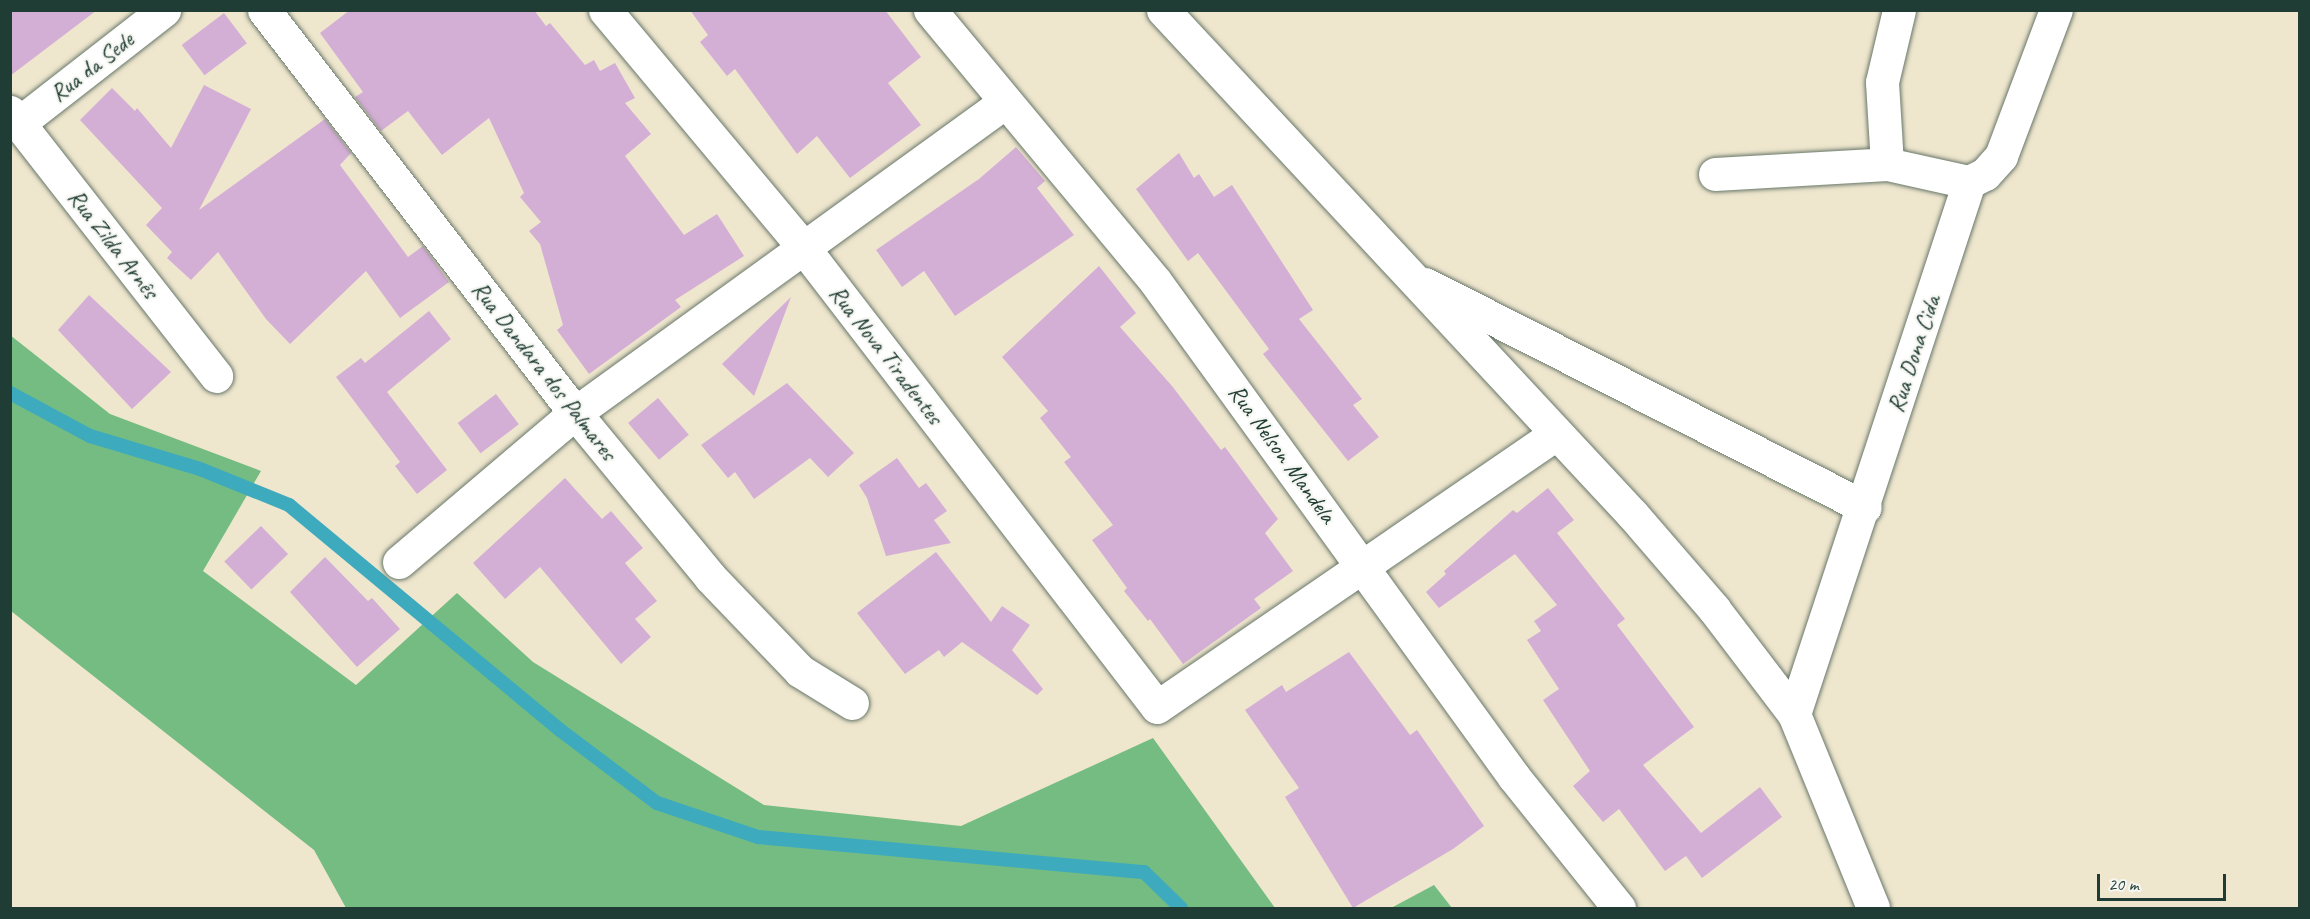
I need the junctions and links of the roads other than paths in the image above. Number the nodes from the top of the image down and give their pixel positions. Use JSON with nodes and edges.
{"nodes":[{"id":1,"x":164,"y":10,"type":"edge"},
{"id":2,"x":264,"y":10,"type":"edge"},
{"id":3,"x":605,"y":10,"type":"edge"},
{"id":4,"x":930,"y":10,"type":"edge"},
{"id":5,"x":1163,"y":10,"type":"edge"},
{"id":6,"x":1899,"y":10,"type":"edge"},
{"id":7,"x":2056,"y":10,"type":"edge"},
{"id":8,"x":1005,"y":102,"type":"junction"},
{"id":9,"x":15,"y":117,"type":"edge"},
{"id":10,"x":1887,"y":164,"type":"junction"},
{"id":11,"x":1714,"y":174,"type":"dead end"},
{"id":12,"x":1969,"y":182,"type":"junction"},
{"id":13,"x":803,"y":247,"type":"junction"},
{"id":14,"x":1404,"y":273,"type":"junction"},
{"id":15,"x":216,"y":376,"type":"dead end"},
{"id":16,"x":574,"y":413,"type":"junction"},
{"id":17,"x":1556,"y":434,"type":"junction"},
{"id":18,"x":1865,"y":507,"type":"junction"},
{"id":19,"x":399,"y":562,"type":"dead end"},
{"id":20,"x":1365,"y":567,"type":"junction"},
{"id":21,"x":852,"y":703,"type":"dead end"},
{"id":22,"x":1794,"y":714,"type":"junction"},
{"id":23,"x":1619,"y":909,"type":"edge"},
{"id":24,"x":1873,"y":909,"type":"edge"}],
"edges":[{"from":1,"to":9,"type":"street","name":"Rua da Sede"},
{"from":2,"to":16,"type":"street","name":"Rua Dandara dos Palmares"},
{"from":3,"to":13,"type":"street","name":"Rua Nova Tiradentes"},
{"from":4,"to":8,"type":"street","name":"Rua Nelson Mandela"},
{"from":5,"to":14,"type":"street"},
{"from":6,"to":10,"type":"street"},
{"from":7,"to":12,"type":"street"},
{"from":8,"to":13,"type":"street"},
{"from":8,"to":20,"type":"street","name":"Rua Nelson Mandela"},
{"from":9,"to":15,"type":"street","name":"Rua Zilda Arnês"},
{"from":10,"to":11,"type":"street"},
{"from":10,"to":12,"type":"street"},
{"from":12,"to":18,"type":"street","name":"Rua Dona Cida"},
{"from":13,"to":16,"type":"street"},
{"from":13,"to":20,"type":"street","name":"Rua Nova Tiradentes"},
{"from":14,"to":17,"type":"street"},
{"from":14,"to":18,"type":"street"},
{"from":16,"to":19,"type":"street"},
{"from":16,"to":21,"type":"street","name":"Rua Dandara dos Palmares"},
{"from":17,"to":20,"type":"street"},
{"from":17,"to":22,"type":"street"},
{"from":18,"to":22,"type":"street","name":"Rua Dona Cida"},
{"from":20,"to":23,"type":"street","name":"Rua Nelson Mandela"},
{"from":22,"to":24,"type":"street"}]}
